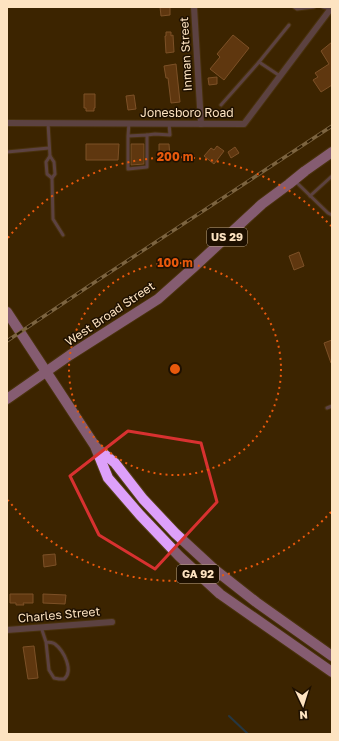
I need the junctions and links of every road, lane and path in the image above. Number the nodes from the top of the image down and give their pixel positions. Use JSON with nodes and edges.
{"nodes":[{"id":1,"x":194,"y":7,"type":"edge"},
{"id":2,"x":294,"y":7,"type":"edge"},
{"id":3,"x":314,"y":7,"type":"edge"},
{"id":4,"x":323,"y":7,"type":"edge"},
{"id":5,"x":331,"y":9,"type":"edge"},
{"id":6,"x":289,"y":25,"type":"dead end"},
{"id":7,"x":259,"y":62,"type":"junction"},
{"id":8,"x":280,"y":76,"type":"junction"},
{"id":9,"x":221,"y":105,"type":"dead end"},
{"id":10,"x":7,"y":123,"type":"edge"},
{"id":11,"x":48,"y":123,"type":"junction"},
{"id":12,"x":129,"y":123,"type":"junction"},
{"id":13,"x":169,"y":124,"type":"junction"},
{"id":14,"x":201,"y":124,"type":"junction"},
{"id":15,"x":147,"y":135,"type":"junction"},
{"id":16,"x":128,"y":136,"type":"junction"},
{"id":17,"x":49,"y":148,"type":"junction"},
{"id":18,"x":7,"y":152,"type":"edge"},
{"id":19,"x":332,"y":152,"type":"edge"},
{"id":20,"x":50,"y":156,"type":"junction"},
{"id":21,"x":332,"y":176,"type":"edge"},
{"id":22,"x":52,"y":178,"type":"junction"},
{"id":23,"x":294,"y":180,"type":"junction"},
{"id":24,"x":310,"y":196,"type":"junction"},
{"id":25,"x":332,"y":215,"type":"edge"},
{"id":26,"x":63,"y":235,"type":"dead end"},
{"id":27,"x":7,"y":312,"type":"edge"},
{"id":28,"x":47,"y":371,"type":"junction"},
{"id":29,"x":7,"y":399,"type":"edge"},
{"id":30,"x":332,"y":406,"type":"edge"},
{"id":31,"x":327,"y":408,"type":"dead end"},
{"id":32,"x":95,"y":446,"type":"junction"},
{"id":33,"x":112,"y":622,"type":"dead end"},
{"id":34,"x":41,"y":627,"type":"junction"},
{"id":35,"x":7,"y":630,"type":"edge"},
{"id":36,"x":46,"y":642,"type":"junction"},
{"id":37,"x":332,"y":656,"type":"edge"},
{"id":38,"x":332,"y":672,"type":"edge"}],
"edges":[{"from":1,"to":14,"type":"street","name":"Inman Street"},
{"from":2,"to":3,"type":"lane"},
{"from":4,"to":5,"type":"lane"},
{"from":5,"to":8,"type":"street","name":"Jonesboro Road"},
{"from":6,"to":7,"type":"lane"},
{"from":7,"to":8,"type":"lane"},
{"from":7,"to":9,"type":"lane"},
{"from":8,"to":14,"type":"street","name":"Jonesboro Road"},
{"from":10,"to":11,"type":"street","name":"Jonesboro Road"},
{"from":11,"to":12,"type":"street","name":"Jonesboro Road"},
{"from":11,"to":17,"type":"lane"},
{"from":12,"to":13,"type":"street","name":"Jonesboro Road"},
{"from":12,"to":16,"type":"lane"},
{"from":13,"to":14,"type":"street","name":"Jonesboro Road"},
{"from":13,"to":15,"type":"lane"},
{"from":15,"to":16,"type":"lane"},
{"from":15,"to":16,"type":"lane"},
{"from":17,"to":18,"type":"lane"},
{"from":17,"to":20,"type":"lane"},
{"from":19,"to":23,"type":"main road","name":"West Broad Street","number":"US 29"},
{"from":20,"to":22,"type":"lane"},
{"from":20,"to":22,"type":"lane"},
{"from":21,"to":24,"type":"lane"},
{"from":22,"to":26,"type":"lane"},
{"from":23,"to":24,"type":"lane"},
{"from":23,"to":28,"type":"main road","name":"West Broad Street","number":"US 29"},
{"from":24,"to":25,"type":"lane"},
{"from":27,"to":28,"type":"main road"},
{"from":28,"to":29,"type":"main road","number":"US 29"},
{"from":28,"to":32,"type":"main road","number":"GA 92"},
{"from":30,"to":31,"type":"lane"},
{"from":32,"to":37,"type":"main road","number":"GA 92"},
{"from":32,"to":38,"type":"main road","number":"GA 92"},
{"from":33,"to":34,"type":"street","name":"Charles Street"},
{"from":34,"to":35,"type":"street","name":"Charles Street"},
{"from":34,"to":36,"type":"lane"},
{"from":36,"to":36,"type":"lane"}]}
